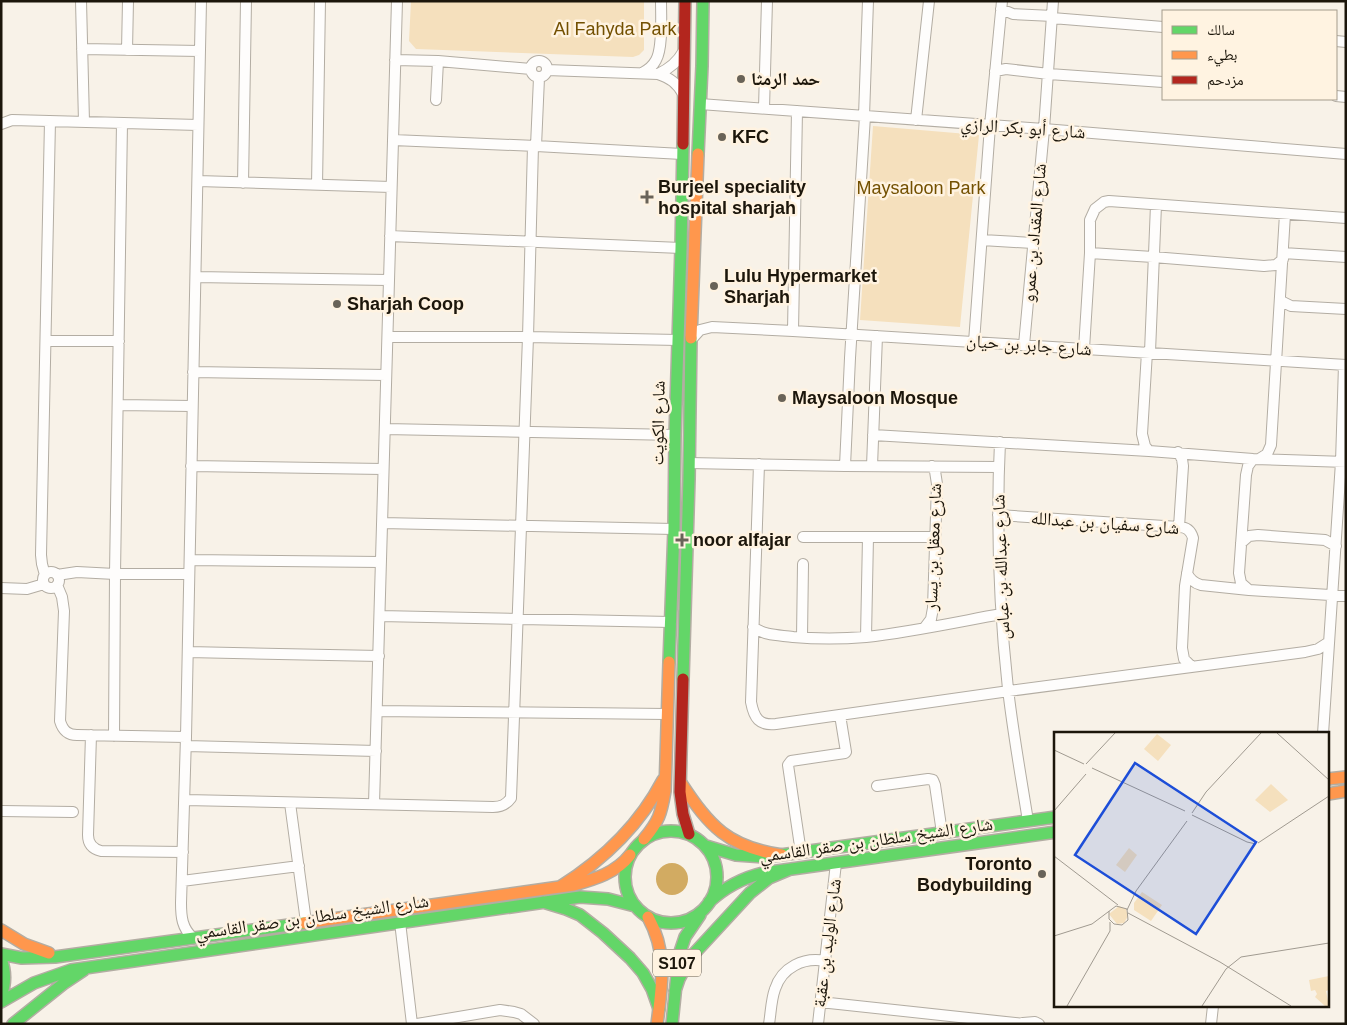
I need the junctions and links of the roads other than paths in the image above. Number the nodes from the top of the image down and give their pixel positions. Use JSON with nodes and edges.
{"nodes":[{"id":1,"x":80,"y":1,"type":"edge"},
{"id":2,"x":128,"y":1,"type":"edge"},
{"id":3,"x":201,"y":1,"type":"edge"},
{"id":4,"x":246,"y":1,"type":"edge"},
{"id":5,"x":320,"y":1,"type":"edge"},
{"id":6,"x":397,"y":1,"type":"edge"},
{"id":7,"x":661,"y":1,"type":"edge"},
{"id":8,"x":685,"y":1,"type":"edge"},
{"id":9,"x":703,"y":1,"type":"edge"},
{"id":10,"x":767,"y":1,"type":"edge"},
{"id":11,"x":868,"y":1,"type":"edge"},
{"id":12,"x":929,"y":1,"type":"edge"},
{"id":13,"x":1054,"y":1,"type":"edge"},
{"id":14,"x":1001,"y":5,"type":"edge"},
{"id":15,"x":1052,"y":17,"type":"junction"},
{"id":16,"x":1162,"y":27,"type":"edge"},
{"id":17,"x":685,"y":32,"type":"junction"},
{"id":18,"x":82,"y":49,"type":"junction"},
{"id":19,"x":127,"y":50,"type":"junction"},
{"id":20,"x":685,"y":50,"type":"junction"},
{"id":21,"x":200,"y":51,"type":"junction"},
{"id":22,"x":395,"y":60,"type":"junction"},
{"id":23,"x":438,"y":62,"type":"junction"},
{"id":24,"x":702,"y":66,"type":"junction"},
{"id":25,"x":531,"y":69,"type":"junction"},
{"id":26,"x":547,"y":70,"type":"junction"},
{"id":27,"x":995,"y":71,"type":"junction"},
{"id":28,"x":642,"y":73,"type":"junction"},
{"id":29,"x":658,"y":74,"type":"junction"},
{"id":30,"x":1048,"y":74,"type":"junction"},
{"id":31,"x":539,"y":78,"type":"junction"},
{"id":32,"x":1162,"y":82,"type":"edge"},
{"id":33,"x":684,"y":95,"type":"junction"},
{"id":34,"x":436,"y":100,"type":"dead end"},
{"id":35,"x":700,"y":104,"type":"junction"},
{"id":36,"x":764,"y":108,"type":"junction"},
{"id":37,"x":797,"y":111,"type":"junction"},
{"id":38,"x":1,"y":115,"type":"edge"},
{"id":39,"x":865,"y":116,"type":"junction"},
{"id":40,"x":12,"y":120,"type":"junction"},
{"id":41,"x":916,"y":120,"type":"junction"},
{"id":42,"x":50,"y":121,"type":"junction"},
{"id":43,"x":84,"y":122,"type":"junction"},
{"id":44,"x":122,"y":123,"type":"junction"},
{"id":45,"x":1,"y":124,"type":"edge"},
{"id":46,"x":198,"y":125,"type":"junction"},
{"id":47,"x":990,"y":126,"type":"junction"},
{"id":48,"x":1044,"y":129,"type":"junction"},
{"id":49,"x":393,"y":140,"type":"junction"},
{"id":50,"x":534,"y":146,"type":"junction"},
{"id":51,"x":682,"y":154,"type":"junction"},
{"id":52,"x":1346,"y":154,"type":"edge"},
{"id":53,"x":198,"y":182,"type":"junction"},
{"id":54,"x":243,"y":183,"type":"junction"},
{"id":55,"x":317,"y":184,"type":"junction"},
{"id":56,"x":391,"y":187,"type":"junction"},
{"id":57,"x":1156,"y":205,"type":"junction"},
{"id":58,"x":1285,"y":214,"type":"junction"},
{"id":59,"x":1346,"y":218,"type":"edge"},
{"id":60,"x":390,"y":236,"type":"junction"},
{"id":61,"x":982,"y":240,"type":"junction"},
{"id":62,"x":531,"y":242,"type":"junction"},
{"id":63,"x":1033,"y":243,"type":"junction"},
{"id":64,"x":681,"y":248,"type":"junction"},
{"id":65,"x":1090,"y":253,"type":"junction"},
{"id":66,"x":1283,"y":256,"type":"junction"},
{"id":67,"x":1154,"y":257,"type":"junction"},
{"id":68,"x":1346,"y":257,"type":"edge"},
{"id":69,"x":196,"y":278,"type":"junction"},
{"id":70,"x":389,"y":280,"type":"junction"},
{"id":71,"x":1280,"y":300,"type":"junction"},
{"id":72,"x":1346,"y":309,"type":"edge"},
{"id":73,"x":692,"y":311,"type":"junction"},
{"id":74,"x":712,"y":327,"type":"junction"},
{"id":75,"x":793,"y":331,"type":"junction"},
{"id":76,"x":852,"y":334,"type":"junction"},
{"id":77,"x":877,"y":336,"type":"junction"},
{"id":78,"x":388,"y":337,"type":"junction"},
{"id":79,"x":528,"y":337,"type":"junction"},
{"id":80,"x":678,"y":340,"type":"junction"},
{"id":81,"x":691,"y":340,"type":"junction"},
{"id":82,"x":46,"y":341,"type":"junction"},
{"id":83,"x":119,"y":341,"type":"junction"},
{"id":84,"x":974,"y":342,"type":"junction"},
{"id":85,"x":1024,"y":345,"type":"junction"},
{"id":86,"x":1084,"y":349,"type":"junction"},
{"id":87,"x":1148,"y":352,"type":"junction"},
{"id":88,"x":1277,"y":360,"type":"junction"},
{"id":89,"x":1345,"y":365,"type":"edge"},
{"id":90,"x":194,"y":372,"type":"junction"},
{"id":91,"x":386,"y":375,"type":"junction"},
{"id":92,"x":677,"y":382,"type":"junction"},
{"id":93,"x":118,"y":405,"type":"junction"},
{"id":94,"x":192,"y":406,"type":"junction"},
{"id":95,"x":690,"y":413,"type":"junction"},
{"id":96,"x":385,"y":429,"type":"junction"},
{"id":97,"x":525,"y":432,"type":"junction"},
{"id":98,"x":675,"y":435,"type":"junction"},
{"id":99,"x":873,"y":435,"type":"junction"},
{"id":100,"x":1000,"y":442,"type":"junction"},
{"id":101,"x":1149,"y":451,"type":"junction"},
{"id":102,"x":1178,"y":452,"type":"junction"},
{"id":103,"x":1256,"y":459,"type":"junction"},
{"id":104,"x":1343,"y":462,"type":"edge"},
{"id":105,"x":689,"y":463,"type":"junction"},
{"id":106,"x":759,"y":464,"type":"junction"},
{"id":107,"x":191,"y":466,"type":"junction"},
{"id":108,"x":845,"y":466,"type":"junction"},
{"id":109,"x":872,"y":466,"type":"junction"},
{"id":110,"x":932,"y":466,"type":"junction"},
{"id":111,"x":999,"y":467,"type":"junction"},
{"id":112,"x":383,"y":469,"type":"junction"},
{"id":113,"x":998,"y":515,"type":"junction"},
{"id":114,"x":382,"y":523,"type":"junction"},
{"id":115,"x":522,"y":525,"type":"junction"},
{"id":116,"x":1179,"y":526,"type":"junction"},
{"id":117,"x":674,"y":529,"type":"junction"},
{"id":118,"x":803,"y":536,"type":"dead end"},
{"id":119,"x":868,"y":537,"type":"junction"},
{"id":120,"x":935,"y":537,"type":"junction"},
{"id":121,"x":1241,"y":543,"type":"junction"},
{"id":122,"x":1336,"y":546,"type":"junction"},
{"id":123,"x":190,"y":560,"type":"junction"},
{"id":124,"x":381,"y":562,"type":"junction"},
{"id":125,"x":803,"y":564,"type":"dead end"},
{"id":126,"x":1187,"y":572,"type":"junction"},
{"id":127,"x":115,"y":574,"type":"junction"},
{"id":128,"x":189,"y":574,"type":"junction"},
{"id":129,"x":45,"y":580,"type":"junction"},
{"id":130,"x":57,"y":580,"type":"junction"},
{"id":131,"x":1,"y":588,"type":"edge"},
{"id":132,"x":1249,"y":590,"type":"junction"},
{"id":133,"x":1332,"y":595,"type":"junction"},
{"id":134,"x":1346,"y":596,"type":"edge"},
{"id":135,"x":1001,"y":614,"type":"junction"},
{"id":136,"x":380,"y":616,"type":"junction"},
{"id":137,"x":518,"y":619,"type":"junction"},
{"id":138,"x":670,"y":622,"type":"junction"},
{"id":139,"x":753,"y":627,"type":"junction"},
{"id":140,"x":925,"y":627,"type":"junction"},
{"id":141,"x":802,"y":637,"type":"junction"},
{"id":142,"x":866,"y":637,"type":"junction"},
{"id":143,"x":1330,"y":642,"type":"junction"},
{"id":144,"x":188,"y":652,"type":"junction"},
{"id":145,"x":379,"y":656,"type":"junction"},
{"id":146,"x":1192,"y":668,"type":"junction"},
{"id":147,"x":1008,"y":691,"type":"junction"},
{"id":148,"x":377,"y":710,"type":"junction"},
{"id":149,"x":515,"y":712,"type":"junction"},
{"id":150,"x":667,"y":714,"type":"junction"},
{"id":151,"x":840,"y":715,"type":"junction"},
{"id":152,"x":1323,"y":732,"type":"edge"},
{"id":153,"x":91,"y":735,"type":"junction"},
{"id":154,"x":114,"y":736,"type":"junction"},
{"id":155,"x":186,"y":742,"type":"junction"},
{"id":156,"x":376,"y":751,"type":"junction"},
{"id":157,"x":666,"y":774,"type":"junction"},
{"id":158,"x":1346,"y":776,"type":"edge"},
{"id":159,"x":1330,"y":779,"type":"edge"},
{"id":160,"x":681,"y":782,"type":"junction"},
{"id":161,"x":877,"y":786,"type":"dead end"},
{"id":162,"x":1346,"y":791,"type":"edge"},
{"id":163,"x":1330,"y":794,"type":"edge"},
{"id":164,"x":184,"y":800,"type":"junction"},
{"id":165,"x":290,"y":803,"type":"junction"},
{"id":166,"x":374,"y":804,"type":"junction"},
{"id":167,"x":1,"y":811,"type":"edge"},
{"id":168,"x":74,"y":812,"type":"dead end"},
{"id":169,"x":1054,"y":817,"type":"edge"},
{"id":170,"x":1028,"y":821,"type":"junction"},
{"id":171,"x":1012,"y":823,"type":"junction"},
{"id":172,"x":1054,"y":832,"type":"edge"},
{"id":173,"x":942,"y":833,"type":"junction"},
{"id":174,"x":689,"y":834,"type":"junction"},
{"id":175,"x":644,"y":839,"type":"junction"},
{"id":176,"x":981,"y":842,"type":"junction"},
{"id":177,"x":706,"y":846,"type":"junction"},
{"id":178,"x":183,"y":852,"type":"junction"},
{"id":179,"x":800,"y":852,"type":"junction"},
{"id":180,"x":630,"y":855,"type":"junction"},
{"id":181,"x":782,"y":855,"type":"junction"},
{"id":182,"x":836,"y":863,"type":"junction"},
{"id":183,"x":299,"y":866,"type":"junction"},
{"id":184,"x":788,"y":870,"type":"junction"},
{"id":185,"x":182,"y":881,"type":"junction"},
{"id":186,"x":560,"y":887,"type":"junction"},
{"id":187,"x":543,"y":902,"type":"junction"},
{"id":188,"x":707,"y":905,"type":"junction"},
{"id":189,"x":635,"y":906,"type":"junction"},
{"id":190,"x":648,"y":917,"type":"junction"},
{"id":191,"x":182,"y":921,"type":"junction"},
{"id":192,"x":306,"y":922,"type":"junction"},
{"id":193,"x":400,"y":922,"type":"junction"},
{"id":194,"x":1,"y":930,"type":"edge"},
{"id":195,"x":193,"y":938,"type":"junction"},
{"id":196,"x":173,"y":940,"type":"junction"},
{"id":197,"x":1,"y":954,"type":"edge"},
{"id":198,"x":62,"y":956,"type":"junction"},
{"id":199,"x":1,"y":959,"type":"edge"},
{"id":200,"x":825,"y":961,"type":"junction"},
{"id":201,"x":87,"y":968,"type":"junction"},
{"id":202,"x":675,"y":990,"type":"junction"},
{"id":203,"x":1,"y":996,"type":"edge"},
{"id":204,"x":1,"y":1002,"type":"edge"},
{"id":205,"x":820,"y":1002,"type":"junction"},
{"id":206,"x":1213,"y":1008,"type":"edge"},
{"id":207,"x":658,"y":1009,"type":"junction"},
{"id":208,"x":533,"y":1023,"type":"edge"},
{"id":209,"x":12,"y":1024,"type":"edge"},
{"id":210,"x":412,"y":1024,"type":"edge"},
{"id":211,"x":417,"y":1024,"type":"edge"},
{"id":212,"x":657,"y":1024,"type":"edge"},
{"id":213,"x":672,"y":1024,"type":"edge"},
{"id":214,"x":769,"y":1024,"type":"edge"},
{"id":215,"x":818,"y":1024,"type":"edge"},
{"id":216,"x":1023,"y":1024,"type":"edge"},
{"id":217,"x":1039,"y":1024,"type":"edge"},
{"id":218,"x":1211,"y":1024,"type":"edge"}],
"edges":[{"from":1,"to":18,"type":"street"},
{"from":2,"to":19,"type":"street"},
{"from":3,"to":21,"type":"street"},
{"from":4,"to":54,"type":"street"},
{"from":5,"to":55,"type":"street"},
{"from":6,"to":22,"type":"street"},
{"from":7,"to":28,"type":"street"},
{"from":8,"to":17,"type":"main road","name":"شارع الكويت"},
{"from":9,"to":24,"type":"main road","name":"شارع الكويت"},
{"from":10,"to":36,"type":"street"},
{"from":11,"to":39,"type":"street"},
{"from":12,"to":41,"type":"street"},
{"from":13,"to":15,"type":"street","name":"شارع المقداد بن عمرو"},
{"from":14,"to":15,"type":"street"},
{"from":14,"to":27,"type":"street"},
{"from":15,"to":16,"type":"street"},
{"from":15,"to":30,"type":"street","name":"شارع المقداد بن عمرو"},
{"from":17,"to":20,"type":"main road","name":"شارع الكويت"},
{"from":17,"to":24,"type":"main road"},
{"from":18,"to":19,"type":"street"},
{"from":18,"to":43,"type":"street"},
{"from":19,"to":21,"type":"street"},
{"from":20,"to":29,"type":"street"},
{"from":20,"to":33,"type":"main road","name":"شارع الكويت"},
{"from":21,"to":46,"type":"street"},
{"from":22,"to":23,"type":"street"},
{"from":22,"to":49,"type":"street"},
{"from":23,"to":25,"type":"street"},
{"from":23,"to":34,"type":"street"},
{"from":24,"to":35,"type":"main road","name":"شارع الكويت"},
{"from":25,"to":26,"type":"street"},
{"from":25,"to":31,"type":"street"},
{"from":26,"to":28,"type":"street"},
{"from":26,"to":31,"type":"street"},
{"from":27,"to":30,"type":"street"},
{"from":27,"to":47,"type":"street"},
{"from":28,"to":29,"type":"street"},
{"from":29,"to":33,"type":"street"},
{"from":30,"to":32,"type":"street"},
{"from":30,"to":48,"type":"street","name":"شارع المقداد بن عمرو"},
{"from":31,"to":50,"type":"street"},
{"from":33,"to":51,"type":"main road","name":"شارع الكويت"},
{"from":35,"to":36,"type":"street","name":"شارع أبو بكر الرازي"},
{"from":35,"to":73,"type":"main road","name":"شارع الكويت"},
{"from":36,"to":37,"type":"street","name":"شارع أبو بكر الرازي"},
{"from":37,"to":39,"type":"street","name":"شارع أبو بكر الرازي"},
{"from":37,"to":75,"type":"street"},
{"from":38,"to":40,"type":"street"},
{"from":39,"to":41,"type":"street","name":"شارع أبو بكر الرازي"},
{"from":39,"to":76,"type":"street"},
{"from":40,"to":42,"type":"street"},
{"from":40,"to":45,"type":"street"},
{"from":41,"to":47,"type":"street","name":"شارع أبو بكر الرازي"},
{"from":42,"to":43,"type":"street"},
{"from":42,"to":82,"type":"street"},
{"from":43,"to":44,"type":"street"},
{"from":44,"to":46,"type":"street"},
{"from":44,"to":83,"type":"street"},
{"from":46,"to":53,"type":"street"},
{"from":47,"to":48,"type":"street","name":"شارع أبو بكر الرازي"},
{"from":47,"to":61,"type":"street"},
{"from":48,"to":52,"type":"street","name":"شارع أبو بكر الرازي"},
{"from":48,"to":63,"type":"street","name":"شارع المقداد بن عمرو"},
{"from":49,"to":50,"type":"street"},
{"from":49,"to":56,"type":"street"},
{"from":50,"to":51,"type":"street"},
{"from":50,"to":62,"type":"street"},
{"from":51,"to":64,"type":"main road","name":"شارع الكويت"},
{"from":53,"to":54,"type":"street"},
{"from":53,"to":69,"type":"street"},
{"from":54,"to":55,"type":"street"},
{"from":55,"to":56,"type":"street"},
{"from":56,"to":60,"type":"street"},
{"from":57,"to":58,"type":"street"},
{"from":57,"to":65,"type":"street"},
{"from":57,"to":67,"type":"street"},
{"from":58,"to":59,"type":"street"},
{"from":58,"to":66,"type":"street"},
{"from":60,"to":62,"type":"street"},
{"from":60,"to":70,"type":"street"},
{"from":61,"to":63,"type":"street"},
{"from":61,"to":84,"type":"street"},
{"from":62,"to":64,"type":"street"},
{"from":62,"to":79,"type":"street"},
{"from":63,"to":85,"type":"street","name":"شارع المقداد بن عمرو"},
{"from":64,"to":80,"type":"main road","name":"شارع الكويت"},
{"from":65,"to":67,"type":"street"},
{"from":65,"to":86,"type":"street"},
{"from":66,"to":67,"type":"street"},
{"from":66,"to":68,"type":"street"},
{"from":66,"to":71,"type":"street"},
{"from":67,"to":87,"type":"street"},
{"from":69,"to":70,"type":"street"},
{"from":69,"to":90,"type":"street"},
{"from":70,"to":78,"type":"street"},
{"from":71,"to":72,"type":"street"},
{"from":71,"to":88,"type":"street"},
{"from":73,"to":74,"type":"street"},
{"from":73,"to":81,"type":"main road","name":"شارع الكويت"},
{"from":74,"to":75,"type":"street","name":"شارع جابر بن حيان"},
{"from":74,"to":81,"type":"street"},
{"from":75,"to":76,"type":"street","name":"شارع جابر بن حيان"},
{"from":76,"to":77,"type":"street","name":"شارع جابر بن حيان"},
{"from":76,"to":108,"type":"street"},
{"from":77,"to":84,"type":"street","name":"شارع جابر بن حيان"},
{"from":77,"to":99,"type":"street"},
{"from":78,"to":79,"type":"street"},
{"from":78,"to":91,"type":"street"},
{"from":79,"to":80,"type":"street"},
{"from":79,"to":97,"type":"street"},
{"from":80,"to":92,"type":"main road","name":"شارع الكويت"},
{"from":81,"to":95,"type":"main road","name":"شارع الكويت"},
{"from":82,"to":83,"type":"street"},
{"from":82,"to":129,"type":"street"},
{"from":83,"to":93,"type":"street"},
{"from":84,"to":85,"type":"street","name":"شارع جابر بن حيان"},
{"from":85,"to":86,"type":"street","name":"شارع جابر بن حيان"},
{"from":86,"to":87,"type":"street","name":"شارع جابر بن حيان"},
{"from":87,"to":88,"type":"street","name":"شارع جابر بن حيان"},
{"from":87,"to":101,"type":"street"},
{"from":88,"to":89,"type":"street","name":"شارع جابر بن حيان"},
{"from":88,"to":103,"type":"street"},
{"from":89,"to":104,"type":"street"},
{"from":90,"to":91,"type":"street"},
{"from":90,"to":94,"type":"street"},
{"from":91,"to":96,"type":"street"},
{"from":92,"to":95,"type":"main road"},
{"from":92,"to":98,"type":"main road","name":"شارع الكويت"},
{"from":93,"to":94,"type":"street"},
{"from":93,"to":127,"type":"street"},
{"from":94,"to":107,"type":"street"},
{"from":95,"to":105,"type":"main road","name":"شارع الكويت"},
{"from":96,"to":97,"type":"street"},
{"from":96,"to":112,"type":"street"},
{"from":97,"to":98,"type":"street"},
{"from":97,"to":115,"type":"street"},
{"from":98,"to":117,"type":"main road","name":"شارع الكويت"},
{"from":99,"to":100,"type":"street"},
{"from":99,"to":109,"type":"street"},
{"from":100,"to":101,"type":"street"},
{"from":100,"to":111,"type":"street","name":"شارع عبدالله بن عباس"},
{"from":101,"to":102,"type":"street"},
{"from":102,"to":103,"type":"street"},
{"from":102,"to":116,"type":"street"},
{"from":103,"to":104,"type":"street"},
{"from":103,"to":121,"type":"street"},
{"from":104,"to":122,"type":"street"},
{"from":105,"to":106,"type":"street"},
{"from":105,"to":160,"type":"main road","name":"شارع الكويت"},
{"from":106,"to":108,"type":"street"},
{"from":106,"to":139,"type":"street"},
{"from":107,"to":112,"type":"street"},
{"from":107,"to":123,"type":"street"},
{"from":108,"to":109,"type":"street"},
{"from":109,"to":110,"type":"street"},
{"from":110,"to":111,"type":"street"},
{"from":110,"to":120,"type":"street","name":"شارع معقل بن يسار"},
{"from":111,"to":113,"type":"street","name":"شارع عبدالله بن عباس"},
{"from":112,"to":114,"type":"street"},
{"from":113,"to":116,"type":"street","name":"شارع سفيان بن عبدالله"},
{"from":113,"to":135,"type":"street","name":"شارع عبدالله بن عباس"},
{"from":114,"to":115,"type":"street"},
{"from":114,"to":124,"type":"street"},
{"from":115,"to":117,"type":"street"},
{"from":115,"to":137,"type":"street"},
{"from":116,"to":126,"type":"street","name":"شارع سفيان بن عبدالله"},
{"from":117,"to":138,"type":"main road","name":"شارع الكويت"},
{"from":118,"to":119,"type":"street"},
{"from":119,"to":120,"type":"street"},
{"from":119,"to":142,"type":"street"},
{"from":120,"to":140,"type":"street","name":"شارع معقل بن يسار"},
{"from":121,"to":122,"type":"street"},
{"from":121,"to":132,"type":"street"},
{"from":122,"to":133,"type":"street"},
{"from":123,"to":124,"type":"street"},
{"from":123,"to":128,"type":"street"},
{"from":124,"to":136,"type":"street"},
{"from":125,"to":141,"type":"street"},
{"from":126,"to":132,"type":"street"},
{"from":126,"to":146,"type":"street","name":"شارع سفيان بن عبدالله"},
{"from":127,"to":128,"type":"street"},
{"from":127,"to":130,"type":"street"},
{"from":127,"to":154,"type":"street"},
{"from":128,"to":144,"type":"street"},
{"from":129,"to":130,"type":"street"},
{"from":129,"to":131,"type":"street"},
{"from":130,"to":153,"type":"street"},
{"from":132,"to":133,"type":"street"},
{"from":133,"to":134,"type":"street"},
{"from":133,"to":143,"type":"street"},
{"from":135,"to":140,"type":"street"},
{"from":135,"to":147,"type":"street","name":"شارع عبدالله بن عباس"},
{"from":136,"to":137,"type":"street"},
{"from":136,"to":145,"type":"street"},
{"from":137,"to":138,"type":"street"},
{"from":137,"to":149,"type":"street"},
{"from":138,"to":150,"type":"main road","name":"شارع الكويت"},
{"from":139,"to":141,"type":"street"},
{"from":139,"to":151,"type":"street"},
{"from":140,"to":142,"type":"street"},
{"from":141,"to":142,"type":"street"},
{"from":143,"to":146,"type":"street"},
{"from":143,"to":152,"type":"street"},
{"from":144,"to":145,"type":"street"},
{"from":144,"to":155,"type":"street"},
{"from":145,"to":148,"type":"street"},
{"from":146,"to":147,"type":"street"},
{"from":147,"to":151,"type":"street"},
{"from":147,"to":170,"type":"street","name":"شارع عبدالله بن عباس"},
{"from":148,"to":149,"type":"street"},
{"from":148,"to":156,"type":"street"},
{"from":149,"to":150,"type":"street"},
{"from":149,"to":166,"type":"street"},
{"from":150,"to":157,"type":"main road","name":"شارع الكويت"},
{"from":151,"to":179,"type":"street"},
{"from":153,"to":154,"type":"street"},
{"from":153,"to":178,"type":"street"},
{"from":154,"to":155,"type":"street"},
{"from":155,"to":156,"type":"street"},
{"from":155,"to":164,"type":"street"},
{"from":156,"to":166,"type":"street"},
{"from":157,"to":175,"type":"main road","name":"شارع الكويت"},
{"from":157,"to":186,"type":"main road"},
{"from":158,"to":159,"type":"main road"},
{"from":160,"to":174,"type":"main road","name":"شارع الكويت"},
{"from":160,"to":181,"type":"main road"},
{"from":161,"to":173,"type":"street"},
{"from":162,"to":163,"type":"main road"},
{"from":164,"to":165,"type":"street"},
{"from":164,"to":178,"type":"street"},
{"from":165,"to":166,"type":"street"},
{"from":165,"to":183,"type":"street"},
{"from":167,"to":168,"type":"street"},
{"from":169,"to":170,"type":"main road","name":"شارع الشيخ سلطان بن صقر القاسمي"},
{"from":170,"to":171,"type":"main road","name":"شارع الشيخ سلطان بن صقر القاسمي"},
{"from":171,"to":173,"type":"main road","name":"شارع الشيخ سلطان بن صقر القاسمي"},
{"from":171,"to":176,"type":"main road"},
{"from":172,"to":176,"type":"main road","name":"شارع الشيخ سلطان بن صقر القاسمي"},
{"from":173,"to":179,"type":"main road","name":"شارع الشيخ سلطان بن صقر القاسمي"},
{"from":174,"to":175,"type":"main road"},
{"from":174,"to":177,"type":"main road"},
{"from":175,"to":180,"type":"main road"},
{"from":176,"to":182,"type":"main road","name":"شارع الشيخ سلطان بن صقر القاسمي"},
{"from":177,"to":181,"type":"main road","name":"شارع الشيخ سلطان بن صقر القاسمي"},
{"from":177,"to":188,"type":"main road"},
{"from":178,"to":185,"type":"street"},
{"from":179,"to":181,"type":"main road","name":"شارع الشيخ سلطان بن صقر القاسمي"},
{"from":180,"to":186,"type":"main road","name":"شارع الشيخ سلطان بن صقر القاسمي"},
{"from":180,"to":189,"type":"main road"},
{"from":182,"to":184,"type":"main road","name":"شارع الشيخ سلطان بن صقر القاسمي"},
{"from":182,"to":200,"type":"street","name":"شارع الوليد بن عقبة"},
{"from":183,"to":185,"type":"street"},
{"from":183,"to":192,"type":"street"},
{"from":184,"to":188,"type":"main road","name":"شارع الشيخ سلطان بن صقر القاسمي"},
{"from":184,"to":202,"type":"main road"},
{"from":185,"to":191,"type":"street"},
{"from":186,"to":192,"type":"main road","name":"شارع الشيخ سلطان بن صقر القاسمي"},
{"from":187,"to":189,"type":"main road","name":"شارع الشيخ سلطان بن صقر القاسمي"},
{"from":187,"to":193,"type":"main road","name":"شارع الشيخ سلطان بن صقر القاسمي"},
{"from":187,"to":207,"type":"main road"},
{"from":188,"to":190,"type":"main road"},
{"from":188,"to":202,"type":"main road","number":"S107"},
{"from":189,"to":190,"type":"main road"},
{"from":190,"to":207,"type":"main road","number":"S107"},
{"from":191,"to":195,"type":"street"},
{"from":191,"to":196,"type":"street"},
{"from":192,"to":195,"type":"main road","name":"شارع الشيخ سلطان بن صقر القاسمي"},
{"from":193,"to":201,"type":"main road","name":"شارع الشيخ سلطان بن صقر القاسمي"},
{"from":193,"to":210,"type":"street"},
{"from":194,"to":198,"type":"main road"},
{"from":195,"to":196,"type":"main road","name":"شارع الشيخ سلطان بن صقر القاسمي"},
{"from":196,"to":198,"type":"main road","name":"شارع الشيخ سلطان بن صقر القاسمي"},
{"from":197,"to":198,"type":"main road","name":"شارع الشيخ سلطان بن صقر القاسمي"},
{"from":199,"to":203,"type":"main road"},
{"from":200,"to":205,"type":"street","name":"شارع الوليد بن عقبة"},
{"from":200,"to":214,"type":"street"},
{"from":201,"to":204,"type":"main road","name":"شارع الشيخ سلطان بن صقر القاسمي"},
{"from":201,"to":209,"type":"main road"},
{"from":202,"to":213,"type":"main road","number":"S107"},
{"from":205,"to":215,"type":"street","name":"شارع الوليد بن عقبة"},
{"from":205,"to":216,"type":"street"},
{"from":206,"to":218,"type":"street"},
{"from":207,"to":212,"type":"main road","number":"S107"},
{"from":208,"to":211,"type":"street"},
{"from":216,"to":217,"type":"street"}]}
